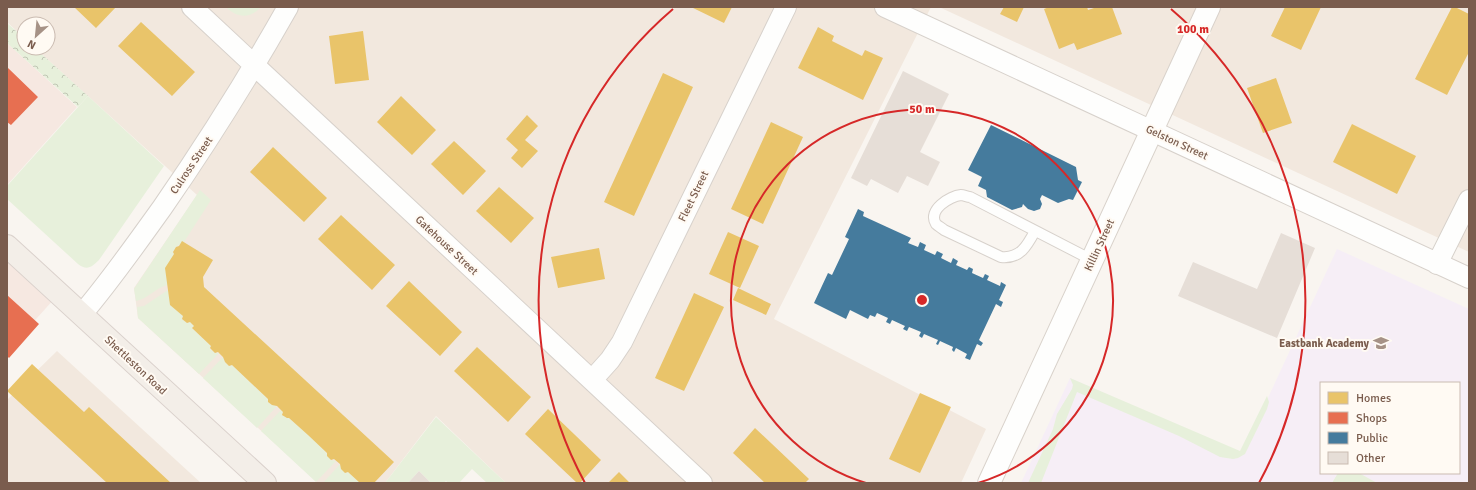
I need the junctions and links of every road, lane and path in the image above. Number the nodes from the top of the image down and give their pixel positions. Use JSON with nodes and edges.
{"nodes":[{"id":1,"x":192,"y":7,"type":"edge"},
{"id":2,"x":288,"y":7,"type":"edge"},
{"id":3,"x":786,"y":7,"type":"edge"},
{"id":4,"x":1210,"y":7,"type":"edge"},
{"id":5,"x":893,"y":9,"type":"edge"},
{"id":6,"x":254,"y":66,"type":"junction"},
{"id":7,"x":1152,"y":131,"type":"junction"},
{"id":8,"x":1469,"y":200,"type":"edge"},
{"id":9,"x":1035,"y":231,"type":"junction"},
{"id":10,"x":7,"y":246,"type":"edge"},
{"id":11,"x":1092,"y":260,"type":"junction"},
{"id":12,"x":1437,"y":264,"type":"junction"},
{"id":13,"x":1469,"y":278,"type":"edge"},
{"id":14,"x":82,"y":314,"type":"junction"},
{"id":15,"x":592,"y":380,"type":"junction"},
{"id":16,"x":265,"y":483,"type":"edge"},
{"id":17,"x":702,"y":483,"type":"edge"},
{"id":18,"x":988,"y":483,"type":"edge"}],
"edges":[{"from":1,"to":6,"type":"street","name":"Gatehouse Street"},
{"from":2,"to":6,"type":"street","name":"Culross Street"},
{"from":3,"to":15,"type":"street","name":"Fleet Street"},
{"from":4,"to":7,"type":"main road","name":"Killin Street"},
{"from":5,"to":7,"type":"street","name":"Gelston Street"},
{"from":6,"to":14,"type":"street","name":"Culross Street"},
{"from":6,"to":15,"type":"street","name":"Gatehouse Street"},
{"from":7,"to":11,"type":"main road","name":"Killin Street"},
{"from":7,"to":12,"type":"street","name":"Gelston Street"},
{"from":8,"to":12,"type":"street"},
{"from":9,"to":9,"type":"lane"},
{"from":9,"to":11,"type":"lane"},
{"from":10,"to":14,"type":"main road","name":"Shettleston Road"},
{"from":11,"to":18,"type":"main road","name":"Killin Street"},
{"from":12,"to":13,"type":"street","name":"Gelston Street"},
{"from":14,"to":16,"type":"main road","name":"Shettleston Road"},
{"from":15,"to":17,"type":"street","name":"Gatehouse Street"}]}
